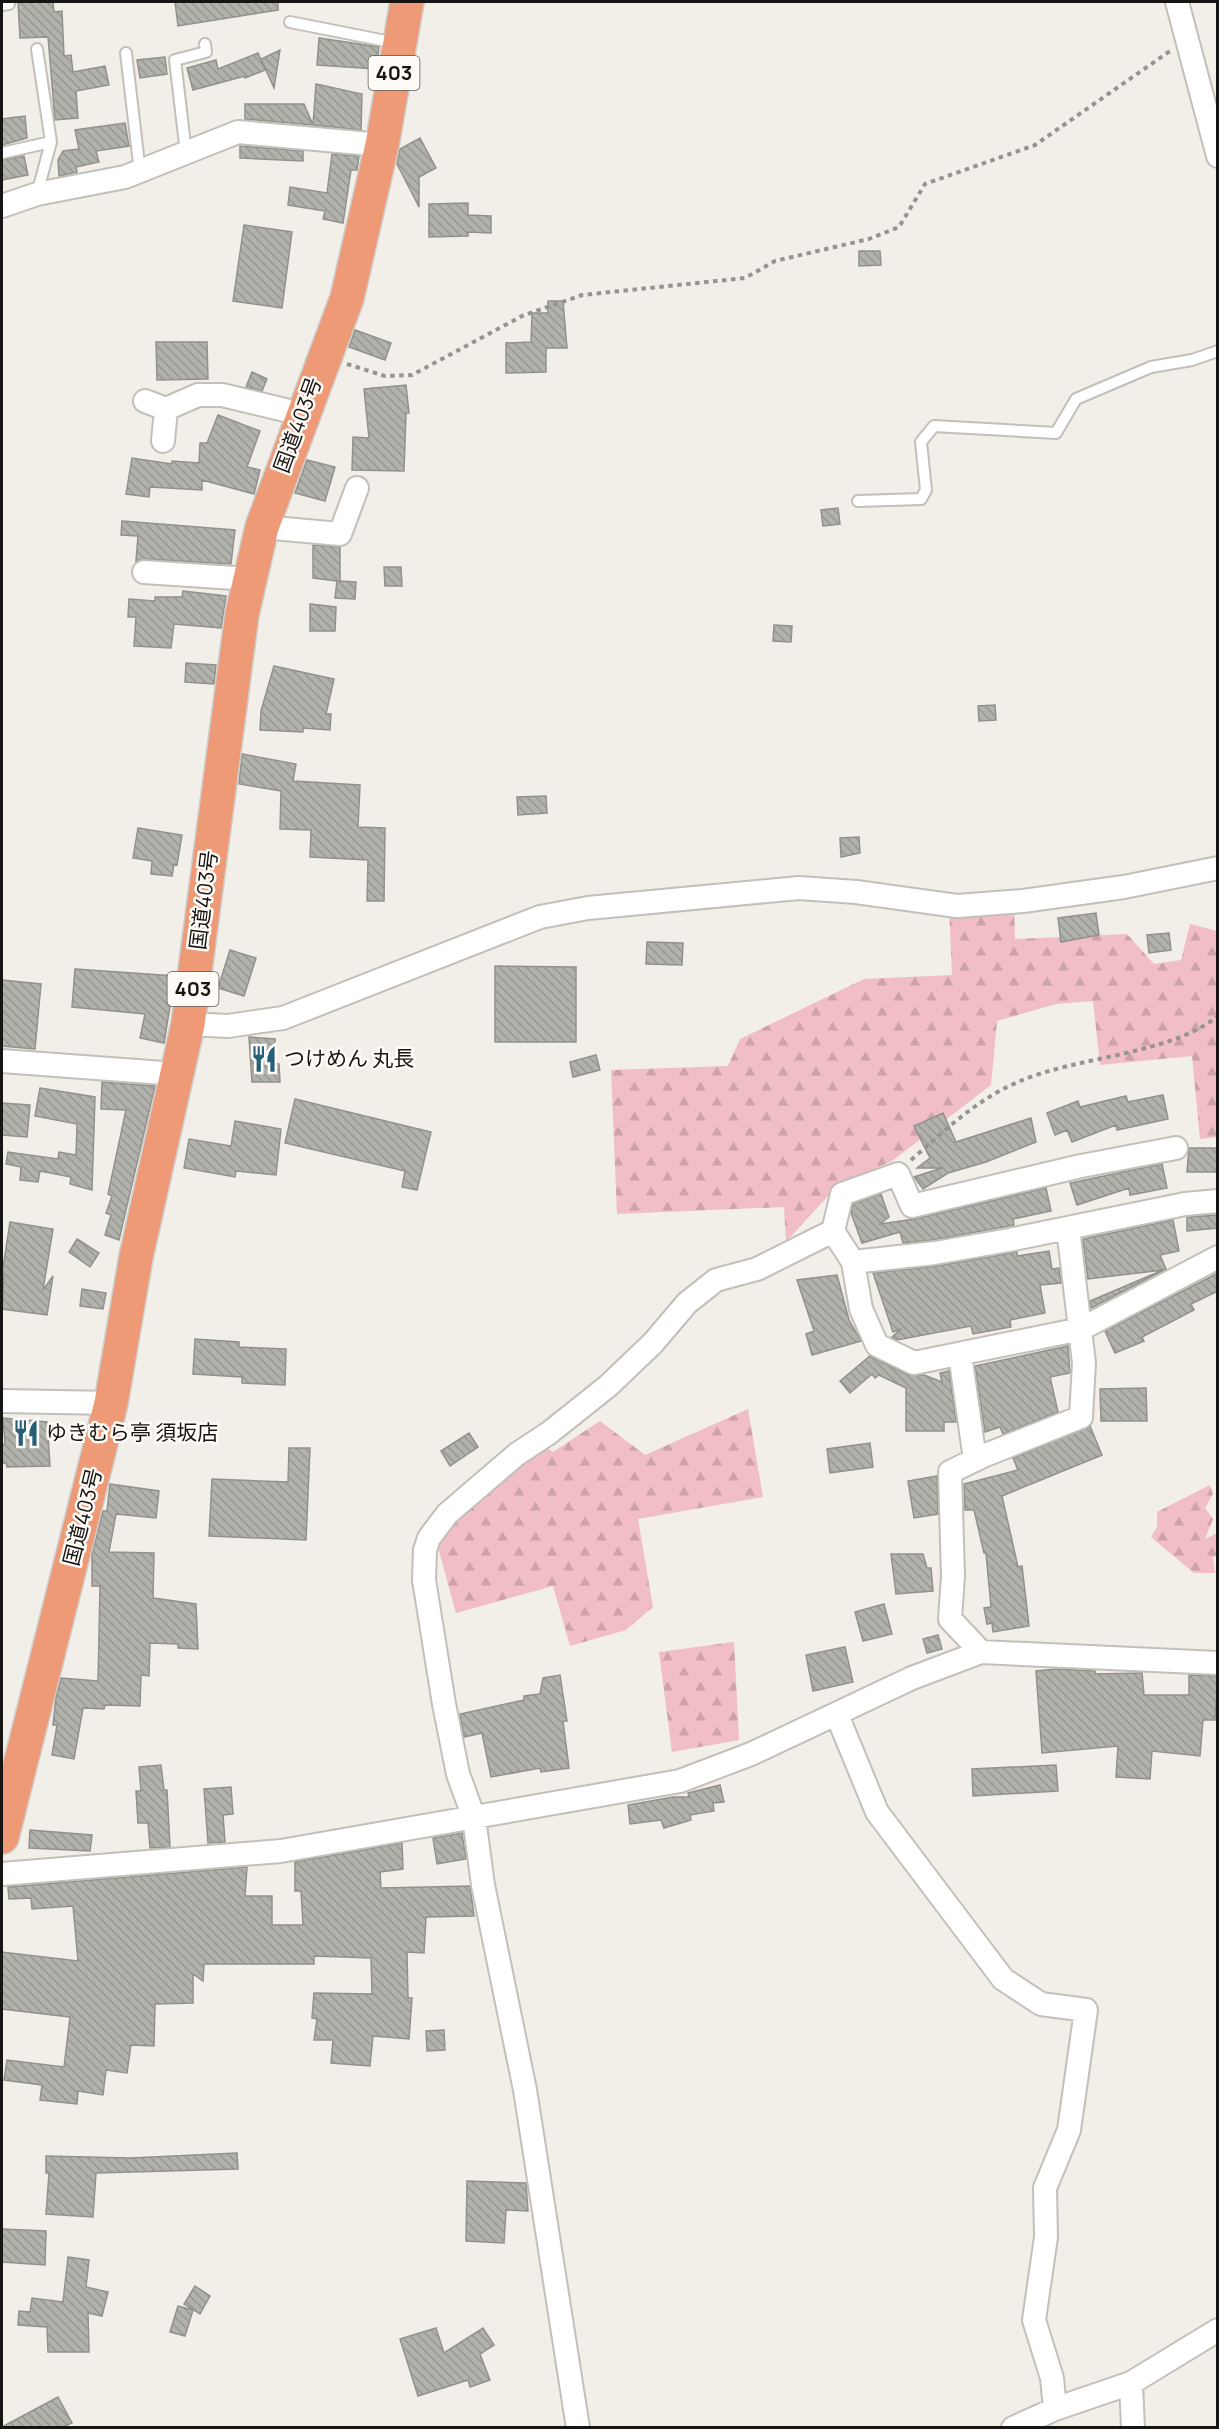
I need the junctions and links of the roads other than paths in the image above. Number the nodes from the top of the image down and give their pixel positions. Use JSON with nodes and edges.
{"nodes":[{"id":1,"x":9,"y":2,"type":"edge"},
{"id":2,"x":406,"y":2,"type":"edge"},
{"id":3,"x":1177,"y":2,"type":"edge"},
{"id":4,"x":2,"y":5,"type":"edge"},
{"id":5,"x":290,"y":22,"type":"dead end"},
{"id":6,"x":399,"y":43,"type":"junction"},
{"id":7,"x":205,"y":44,"type":"dead end"},
{"id":8,"x":37,"y":49,"type":"dead end"},
{"id":9,"x":126,"y":53,"type":"dead end"},
{"id":10,"x":51,"y":142,"type":"junction"},
{"id":11,"x":382,"y":144,"type":"junction"},
{"id":12,"x":2,"y":153,"type":"edge"},
{"id":13,"x":186,"y":154,"type":"junction"},
{"id":14,"x":1218,"y":156,"type":"edge"},
{"id":15,"x":140,"y":172,"type":"junction"},
{"id":16,"x":38,"y":194,"type":"junction"},
{"id":17,"x":2,"y":206,"type":"edge"},
{"id":18,"x":1218,"y":351,"type":"edge"},
{"id":19,"x":302,"y":414,"type":"junction"},
{"id":20,"x":163,"y":441,"type":"dead end"},
{"id":21,"x":357,"y":488,"type":"dead end"},
{"id":22,"x":858,"y":501,"type":"dead end"},
{"id":23,"x":262,"y":527,"type":"junction"},
{"id":24,"x":144,"y":572,"type":"dead end"},
{"id":25,"x":250,"y":579,"type":"junction"},
{"id":26,"x":1218,"y":868,"type":"edge"},
{"id":27,"x":188,"y":1024,"type":"junction"},
{"id":28,"x":2,"y":1061,"type":"edge"},
{"id":29,"x":177,"y":1074,"type":"junction"},
{"id":30,"x":1176,"y":1148,"type":"dead end"},
{"id":31,"x":1218,"y":1201,"type":"edge"},
{"id":32,"x":1068,"y":1228,"type":"junction"},
{"id":33,"x":833,"y":1231,"type":"junction"},
{"id":34,"x":1218,"y":1257,"type":"edge"},
{"id":35,"x":853,"y":1262,"type":"junction"},
{"id":36,"x":1081,"y":1329,"type":"junction"},
{"id":37,"x":960,"y":1354,"type":"junction"},
{"id":38,"x":2,"y":1401,"type":"edge"},
{"id":39,"x":111,"y":1403,"type":"junction"},
{"id":40,"x":975,"y":1460,"type":"junction"},
{"id":41,"x":981,"y":1652,"type":"junction"},
{"id":42,"x":1218,"y":1663,"type":"edge"},
{"id":43,"x":837,"y":1715,"type":"junction"},
{"id":44,"x":474,"y":1818,"type":"junction"},
{"id":45,"x":2,"y":1837,"type":"edge"},
{"id":46,"x":2,"y":1874,"type":"edge"},
{"id":47,"x":1218,"y":2330,"type":"edge"},
{"id":48,"x":1131,"y":2383,"type":"junction"},
{"id":49,"x":1054,"y":2409,"type":"junction"},
{"id":50,"x":578,"y":2427,"type":"edge"},
{"id":51,"x":1013,"y":2427,"type":"edge"},
{"id":52,"x":1133,"y":2427,"type":"edge"}],
"edges":[{"from":1,"to":4,"type":"lane"},
{"from":2,"to":6,"type":"highway","name":"国道403号","number":"403"},
{"from":3,"to":14,"type":"street"},
{"from":5,"to":6,"type":"lane"},
{"from":6,"to":11,"type":"highway","name":"国道403号","number":"403"},
{"from":7,"to":13,"type":"lane"},
{"from":8,"to":10,"type":"lane"},
{"from":9,"to":15,"type":"lane"},
{"from":10,"to":12,"type":"lane"},
{"from":10,"to":16,"type":"lane"},
{"from":11,"to":13,"type":"street"},
{"from":11,"to":19,"type":"highway","name":"国道403号","number":"403"},
{"from":13,"to":15,"type":"street"},
{"from":15,"to":16,"type":"street"},
{"from":16,"to":17,"type":"street"},
{"from":18,"to":22,"type":"lane"},
{"from":19,"to":20,"type":"street"},
{"from":19,"to":23,"type":"highway","name":"国道403号","number":"403"},
{"from":21,"to":23,"type":"street"},
{"from":23,"to":25,"type":"highway","name":"国道403号","number":"403"},
{"from":24,"to":25,"type":"street"},
{"from":25,"to":27,"type":"highway","name":"国道403号","number":"403"},
{"from":26,"to":27,"type":"street"},
{"from":27,"to":29,"type":"highway","name":"国道403号","number":"403"},
{"from":28,"to":29,"type":"street"},
{"from":29,"to":39,"type":"highway","name":"国道403号","number":"403"},
{"from":30,"to":33,"type":"street"},
{"from":31,"to":32,"type":"street"},
{"from":32,"to":35,"type":"street"},
{"from":32,"to":36,"type":"street"},
{"from":33,"to":35,"type":"street"},
{"from":33,"to":44,"type":"street"},
{"from":34,"to":36,"type":"street"},
{"from":35,"to":37,"type":"street"},
{"from":36,"to":37,"type":"street"},
{"from":36,"to":40,"type":"street"},
{"from":37,"to":40,"type":"street"},
{"from":38,"to":39,"type":"street"},
{"from":39,"to":45,"type":"highway","name":"国道403号","number":"403"},
{"from":40,"to":41,"type":"street"},
{"from":41,"to":42,"type":"street"},
{"from":41,"to":43,"type":"street"},
{"from":43,"to":44,"type":"street"},
{"from":43,"to":49,"type":"street"},
{"from":44,"to":46,"type":"street"},
{"from":44,"to":50,"type":"street"},
{"from":47,"to":48,"type":"street"},
{"from":48,"to":49,"type":"street"},
{"from":48,"to":52,"type":"street"},
{"from":49,"to":51,"type":"street"}]}
